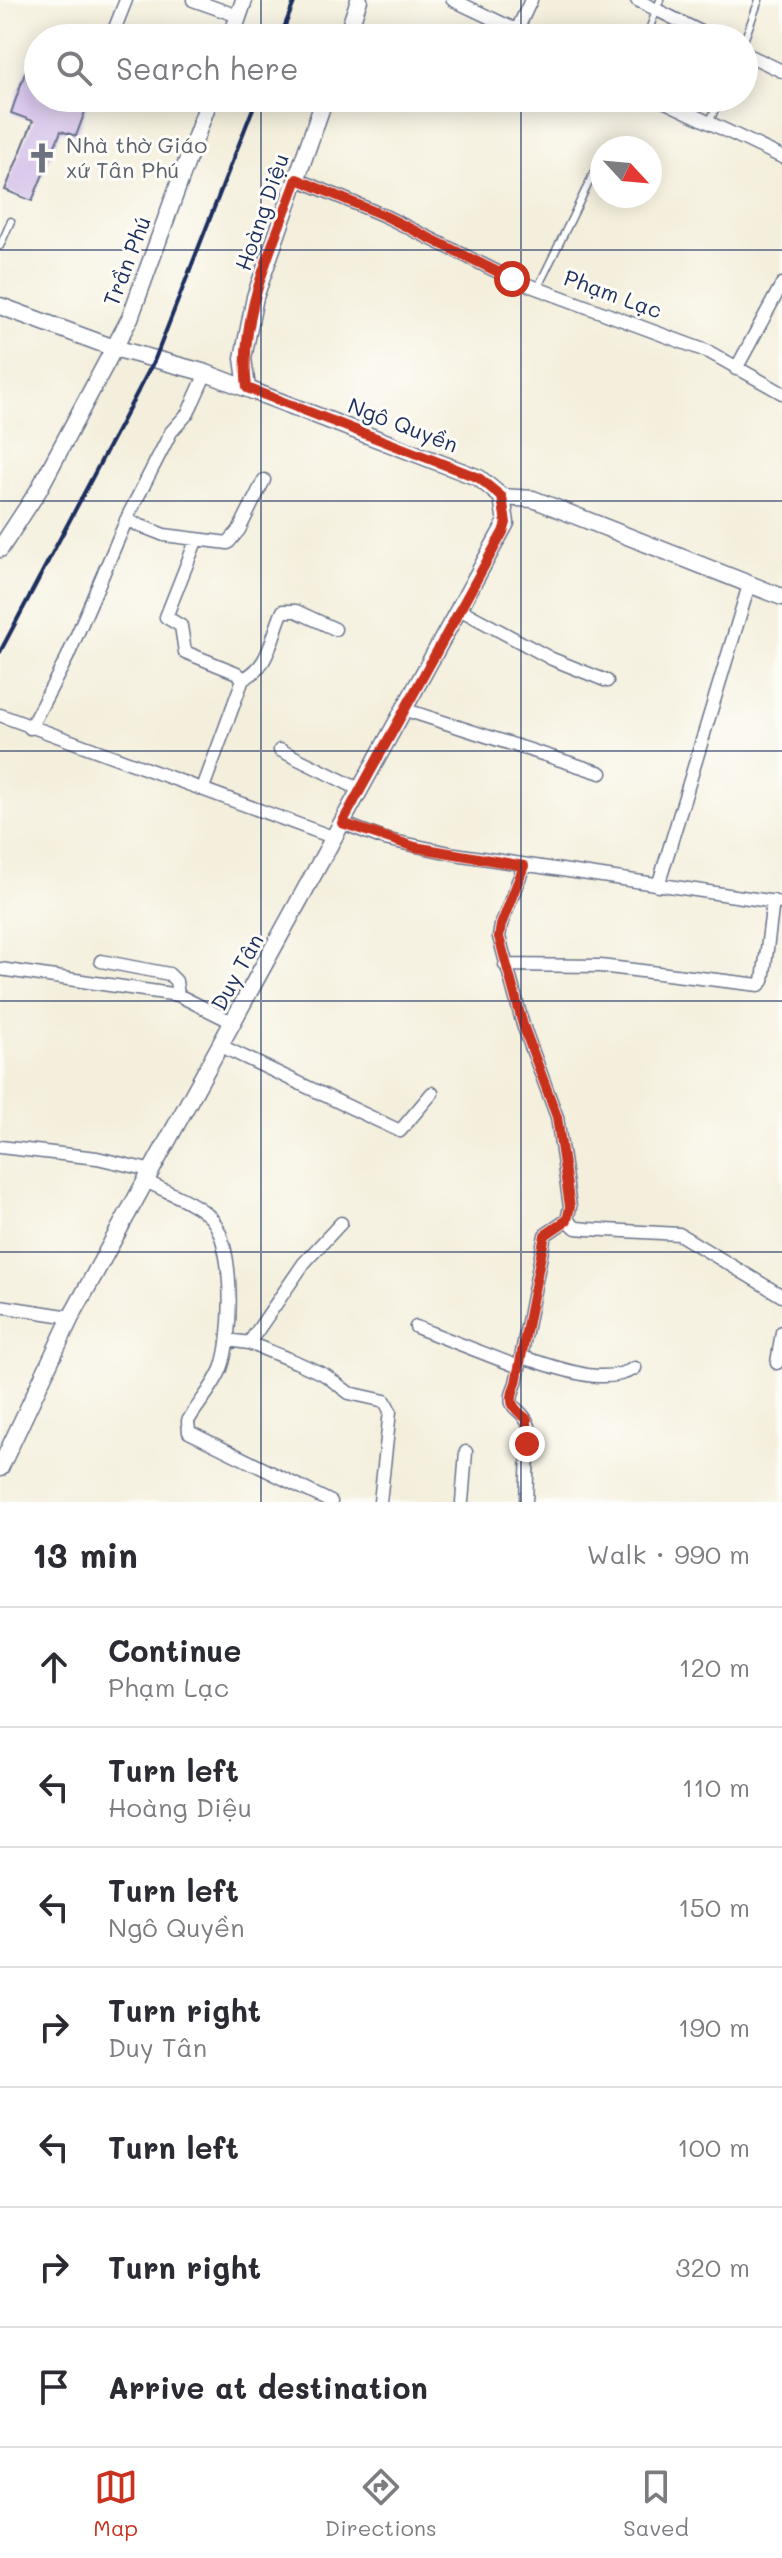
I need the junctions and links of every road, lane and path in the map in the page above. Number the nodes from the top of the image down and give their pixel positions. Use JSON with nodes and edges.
{"nodes":[{"id":1,"x":126,"y":0,"type":"edge"},
{"id":2,"x":193,"y":0,"type":"edge"},
{"id":3,"x":359,"y":0,"type":"edge"},
{"id":4,"x":453,"y":0,"type":"edge"},
{"id":5,"x":531,"y":0,"type":"edge"},
{"id":6,"x":637,"y":0,"type":"edge"},
{"id":7,"x":759,"y":0,"type":"edge"},
{"id":8,"x":658,"y":5,"type":"edge"},
{"id":9,"x":241,"y":8,"type":"edge"},
{"id":10,"x":117,"y":24,"type":"edge"},
{"id":11,"x":351,"y":24,"type":"edge"},
{"id":12,"x":504,"y":24,"type":"edge"},
{"id":13,"x":520,"y":24,"type":"edge"},
{"id":14,"x":651,"y":24,"type":"edge"},
{"id":15,"x":690,"y":24,"type":"edge"},
{"id":16,"x":750,"y":24,"type":"edge"},
{"id":17,"x":758,"y":60,"type":"edge"},
{"id":18,"x":782,"y":71,"type":"edge"},
{"id":19,"x":205,"y":112,"type":"edge"},
{"id":20,"x":320,"y":112,"type":"edge"},
{"id":21,"x":689,"y":112,"type":"edge"},
{"id":22,"x":714,"y":112,"type":"edge"},
{"id":23,"x":710,"y":121,"type":"junction"},
{"id":24,"x":782,"y":157,"type":"edge"},
{"id":25,"x":297,"y":179,"type":"junction"},
{"id":26,"x":590,"y":181,"type":"edge"},
{"id":27,"x":11,"y":221,"type":"dead end"},
{"id":28,"x":0,"y":246,"type":"edge"},
{"id":29,"x":782,"y":284,"type":"edge"},
{"id":30,"x":538,"y":287,"type":"junction"},
{"id":31,"x":0,"y":306,"type":"edge"},
{"id":32,"x":114,"y":348,"type":"junction"},
{"id":33,"x":736,"y":369,"type":"junction"},
{"id":34,"x":206,"y":373,"type":"junction"},
{"id":35,"x":247,"y":388,"type":"junction"},
{"id":36,"x":782,"y":393,"type":"edge"},
{"id":37,"x":264,"y":480,"type":"dead end"},
{"id":38,"x":502,"y":497,"type":"junction"},
{"id":39,"x":126,"y":520,"type":"junction"},
{"id":40,"x":196,"y":541,"type":"junction"},
{"id":41,"x":0,"y":549,"type":"edge"},
{"id":42,"x":749,"y":585,"type":"junction"},
{"id":43,"x":782,"y":597,"type":"edge"},
{"id":44,"x":461,"y":610,"type":"junction"},
{"id":45,"x":335,"y":629,"type":"dead end"},
{"id":46,"x":243,"y":679,"type":"junction"},
{"id":47,"x":607,"y":681,"type":"dead end"},
{"id":48,"x":406,"y":710,"type":"junction"},
{"id":49,"x":0,"y":715,"type":"edge"},
{"id":50,"x":30,"y":728,"type":"junction"},
{"id":51,"x":280,"y":750,"type":"dead end"},
{"id":52,"x":601,"y":773,"type":"dead end"},
{"id":53,"x":203,"y":788,"type":"junction"},
{"id":54,"x":361,"y":790,"type":"junction"},
{"id":55,"x":338,"y":830,"type":"junction"},
{"id":56,"x":524,"y":866,"type":"junction"},
{"id":57,"x":658,"y":886,"type":"junction"},
{"id":58,"x":777,"y":902,"type":"edge"},
{"id":59,"x":101,"y":961,"type":"dead end"},
{"id":60,"x":505,"y":965,"type":"junction"},
{"id":61,"x":0,"y":969,"type":"edge"},
{"id":62,"x":178,"y":995,"type":"junction"},
{"id":63,"x":234,"y":1023,"type":"junction"},
{"id":64,"x":221,"y":1046,"type":"junction"},
{"id":65,"x":432,"y":1093,"type":"dead end"},
{"id":66,"x":0,"y":1147,"type":"edge"},
{"id":67,"x":150,"y":1176,"type":"junction"},
{"id":68,"x":567,"y":1220,"type":"junction"},
{"id":69,"x":341,"y":1223,"type":"dead end"},
{"id":70,"x":782,"y":1296,"type":"edge"},
{"id":71,"x":0,"y":1306,"type":"edge"},
{"id":72,"x":71,"y":1317,"type":"junction"},
{"id":73,"x":416,"y":1327,"type":"dead end"},
{"id":74,"x":782,"y":1332,"type":"edge"},
{"id":75,"x":228,"y":1340,"type":"junction"},
{"id":76,"x":249,"y":1343,"type":"junction"},
{"id":77,"x":520,"y":1362,"type":"junction"},
{"id":78,"x":777,"y":1363,"type":"dead end"},
{"id":79,"x":635,"y":1368,"type":"dead end"},
{"id":80,"x":466,"y":1452,"type":"dead end"},
{"id":81,"x":0,"y":1468,"type":"edge"},
{"id":82,"x":331,"y":1502,"type":"edge"},
{"id":83,"x":380,"y":1502,"type":"edge"},
{"id":84,"x":462,"y":1502,"type":"edge"},
{"id":85,"x":526,"y":1502,"type":"edge"}],
"edges":[{"from":1,"to":10,"type":"street"},
{"from":2,"to":9,"type":"street"},
{"from":3,"to":11,"type":"street"},
{"from":4,"to":12,"type":"street"},
{"from":5,"to":13,"type":"street"},
{"from":6,"to":8,"type":"street"},
{"from":7,"to":16,"type":"lane"},
{"from":8,"to":14,"type":"lane"},
{"from":8,"to":15,"type":"street"},
{"from":17,"to":18,"type":"street"},
{"from":19,"to":32,"type":"street","name":"Trần Phú"},
{"from":20,"to":25,"type":"street","name":"Hoàng Diệu"},
{"from":21,"to":23,"type":"street"},
{"from":22,"to":23,"type":"lane"},
{"from":23,"to":24,"type":"street"},
{"from":25,"to":30,"type":"street","name":"Phạm Lạc"},
{"from":25,"to":35,"type":"street","name":"Hoàng Diệu"},
{"from":26,"to":30,"type":"lane"},
{"from":27,"to":28,"type":"lane"},
{"from":29,"to":33,"type":"street"},
{"from":30,"to":33,"type":"street","name":"Phạm Lạc"},
{"from":31,"to":32,"type":"street","name":"Ngô Quyền"},
{"from":32,"to":34,"type":"street","name":"Ngô Quyền"},
{"from":32,"to":41,"type":"street","name":"Trần Phú"},
{"from":33,"to":36,"type":"street","name":"Phạm Lạc"},
{"from":34,"to":35,"type":"street","name":"Ngô Quyền"},
{"from":34,"to":39,"type":"street"},
{"from":35,"to":38,"type":"street","name":"Ngô Quyền"},
{"from":37,"to":40,"type":"street"},
{"from":38,"to":42,"type":"street","name":"Ngô Quyền"},
{"from":38,"to":44,"type":"street","name":"Duy Tân"},
{"from":39,"to":40,"type":"street"},
{"from":39,"to":50,"type":"street"},
{"from":40,"to":46,"type":"street"},
{"from":42,"to":43,"type":"street","name":"Ngô Quyền"},
{"from":42,"to":57,"type":"street"},
{"from":44,"to":47,"type":"street"},
{"from":44,"to":48,"type":"street","name":"Duy Tân"},
{"from":45,"to":46,"type":"street"},
{"from":46,"to":53,"type":"street"},
{"from":48,"to":52,"type":"street"},
{"from":48,"to":54,"type":"street","name":"Duy Tân"},
{"from":49,"to":50,"type":"street"},
{"from":50,"to":53,"type":"street"},
{"from":51,"to":54,"type":"street"},
{"from":53,"to":55,"type":"street"},
{"from":54,"to":55,"type":"street","name":"Duy Tân"},
{"from":55,"to":56,"type":"street"},
{"from":55,"to":63,"type":"street","name":"Duy Tân"},
{"from":56,"to":57,"type":"street"},
{"from":56,"to":60,"type":"street"},
{"from":57,"to":58,"type":"street"},
{"from":58,"to":60,"type":"street"},
{"from":59,"to":62,"type":"street"},
{"from":60,"to":68,"type":"street"},
{"from":61,"to":62,"type":"street"},
{"from":62,"to":63,"type":"street"},
{"from":63,"to":64,"type":"street","name":"Duy Tân"},
{"from":64,"to":65,"type":"street"},
{"from":64,"to":67,"type":"street","name":"Duy Tân"},
{"from":66,"to":67,"type":"street"},
{"from":67,"to":72,"type":"street","name":"Duy Tân"},
{"from":67,"to":75,"type":"street"},
{"from":68,"to":70,"type":"street"},
{"from":68,"to":77,"type":"street"},
{"from":69,"to":76,"type":"street"},
{"from":71,"to":72,"type":"street"},
{"from":72,"to":81,"type":"street","name":"Duy Tân"},
{"from":73,"to":77,"type":"street"},
{"from":74,"to":78,"type":"street"},
{"from":75,"to":76,"type":"street"},
{"from":75,"to":82,"type":"street"},
{"from":76,"to":83,"type":"street"},
{"from":77,"to":79,"type":"street"},
{"from":77,"to":85,"type":"street"},
{"from":80,"to":84,"type":"street"}]}
